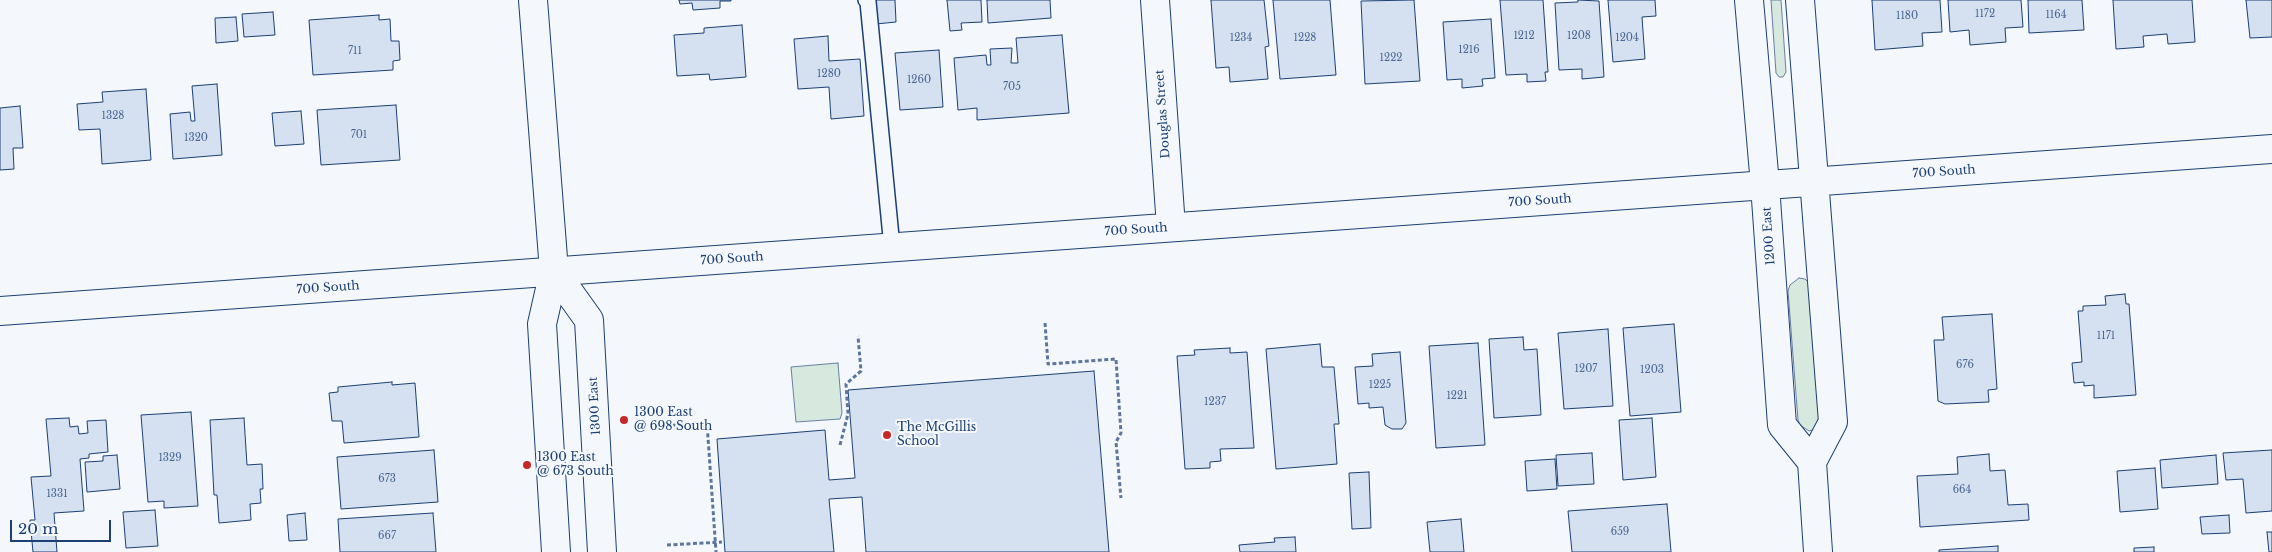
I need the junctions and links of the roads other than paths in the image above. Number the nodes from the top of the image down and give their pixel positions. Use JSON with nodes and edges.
{"nodes":[{"id":1,"x":533,"y":0,"type":"edge"},
{"id":2,"x":866,"y":0,"type":"edge"},
{"id":3,"x":1155,"y":0,"type":"edge"},
{"id":4,"x":1749,"y":0,"type":"edge"},
{"id":5,"x":1800,"y":0,"type":"edge"},
{"id":6,"x":2272,"y":149,"type":"edge"},
{"id":7,"x":1813,"y":181,"type":"junction"},
{"id":8,"x":1765,"y":185,"type":"junction"},
{"id":9,"x":1171,"y":227,"type":"junction"},
{"id":10,"x":892,"y":247,"type":"junction"},
{"id":11,"x":554,"y":271,"type":"junction"},
{"id":12,"x":0,"y":311,"type":"edge"},
{"id":13,"x":1812,"y":462,"type":"junction"},
{"id":14,"x":556,"y":552,"type":"edge"},
{"id":15,"x":602,"y":552,"type":"edge"},
{"id":16,"x":1818,"y":552,"type":"edge"}],
"edges":[{"from":1,"to":11,"type":"street"},
{"from":2,"to":10,"type":"lane"},
{"from":3,"to":9,"type":"street","name":"Douglas Street"},
{"from":4,"to":8,"type":"street","name":"1200 East"},
{"from":5,"to":7,"type":"street"},
{"from":6,"to":7,"type":"street","name":"700 South"},
{"from":7,"to":8,"type":"street","name":"700 South"},
{"from":7,"to":13,"type":"street"},
{"from":8,"to":9,"type":"street","name":"700 South"},
{"from":8,"to":13,"type":"street","name":"1200 East"},
{"from":9,"to":10,"type":"street","name":"700 South"},
{"from":10,"to":11,"type":"street","name":"700 South"},
{"from":11,"to":12,"type":"street","name":"700 South"},
{"from":11,"to":14,"type":"street"},
{"from":11,"to":15,"type":"street","name":"1300 East"},
{"from":13,"to":16,"type":"street"}]}
